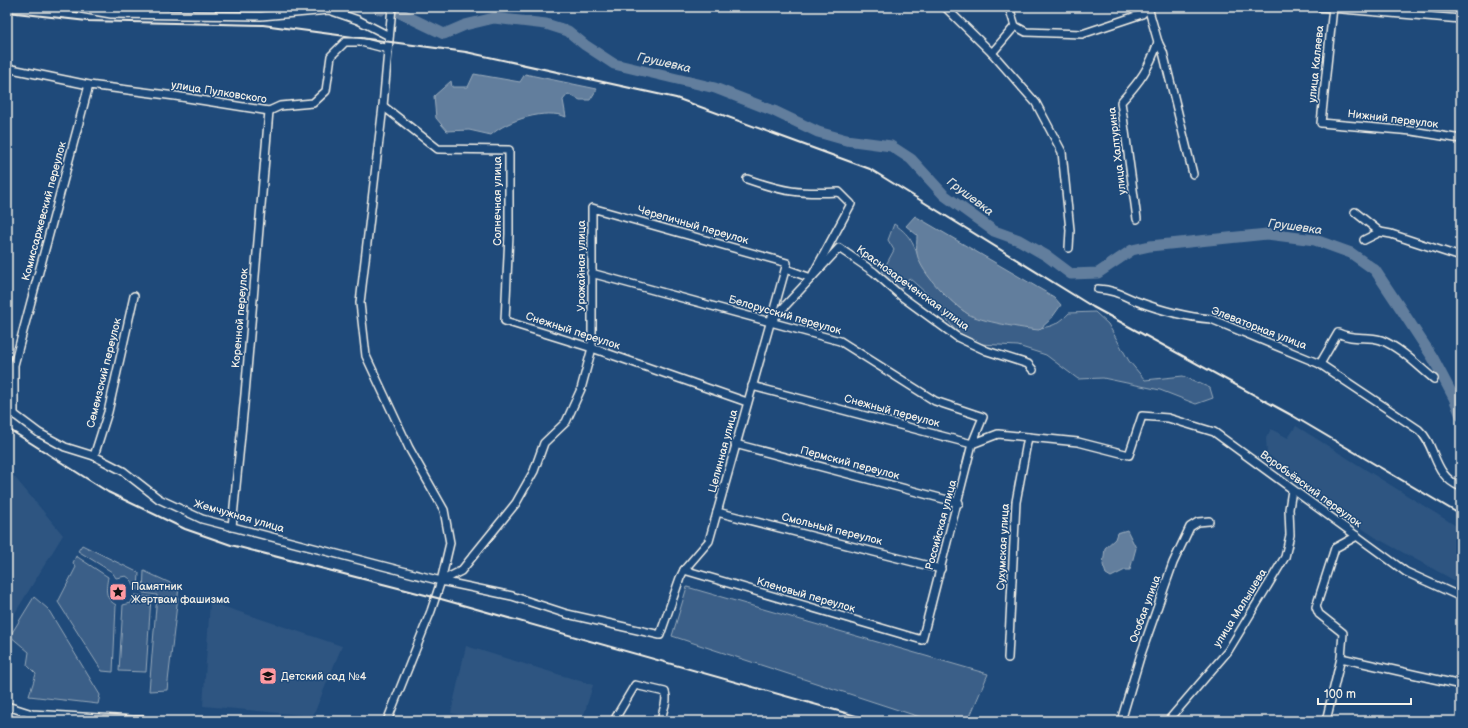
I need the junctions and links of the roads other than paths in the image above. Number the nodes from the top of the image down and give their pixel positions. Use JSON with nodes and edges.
{"nodes":[{"id":1,"x":71,"y":7,"type":"edge"},
{"id":2,"x":392,"y":7,"type":"edge"},
{"id":3,"x":945,"y":7,"type":"edge"},
{"id":4,"x":1009,"y":7,"type":"edge"},
{"id":5,"x":1148,"y":7,"type":"edge"},
{"id":6,"x":1319,"y":7,"type":"edge"},
{"id":7,"x":1333,"y":8,"type":"edge"},
{"id":8,"x":1461,"y":19,"type":"edge"},
{"id":9,"x":1015,"y":26,"type":"junction"},
{"id":10,"x":389,"y":36,"type":"junction"},
{"id":11,"x":1158,"y":42,"type":"junction"},
{"id":12,"x":388,"y":49,"type":"junction"},
{"id":13,"x":992,"y":53,"type":"junction"},
{"id":14,"x":7,"y":68,"type":"edge"},
{"id":15,"x":89,"y":84,"type":"junction"},
{"id":16,"x":383,"y":106,"type":"junction"},
{"id":17,"x":268,"y":111,"type":"junction"},
{"id":18,"x":1321,"y":123,"type":"joint"},
{"id":19,"x":1461,"y":139,"type":"edge"},
{"id":20,"x":1193,"y":174,"type":"dead end"},
{"id":21,"x":747,"y":180,"type":"dead end"},
{"id":22,"x":592,"y":208,"type":"joint"},
{"id":23,"x":1355,"y":212,"type":"dead end"},
{"id":24,"x":1137,"y":219,"type":"dead end"},
{"id":25,"x":1380,"y":232,"type":"junction"},
{"id":26,"x":1364,"y":240,"type":"dead end"},
{"id":27,"x":1069,"y":248,"type":"dead end"},
{"id":28,"x":1461,"y":257,"type":"edge"},
{"id":29,"x":786,"y":266,"type":"junction"},
{"id":30,"x":591,"y":273,"type":"junction"},
{"id":31,"x":811,"y":278,"type":"junction"},
{"id":32,"x":1098,"y":288,"type":"dead end"},
{"id":33,"x":134,"y":296,"type":"dead end"},
{"id":34,"x":505,"y":321,"type":"joint"},
{"id":35,"x":770,"y":322,"type":"junction"},
{"id":36,"x":592,"y":348,"type":"junction"},
{"id":37,"x":1320,"y":364,"type":"junction"},
{"id":38,"x":1033,"y":370,"type":"dead end"},
{"id":39,"x":1434,"y":379,"type":"dead end"},
{"id":40,"x":752,"y":386,"type":"junction"},
{"id":41,"x":747,"y":402,"type":"junction"},
{"id":42,"x":7,"y":409,"type":"edge"},
{"id":43,"x":14,"y":415,"type":"junction"},
{"id":44,"x":983,"y":417,"type":"joint"},
{"id":45,"x":1028,"y":437,"type":"junction"},
{"id":46,"x":735,"y":444,"type":"junction"},
{"id":47,"x":972,"y":444,"type":"junction"},
{"id":48,"x":94,"y":456,"type":"junction"},
{"id":49,"x":1461,"y":487,"type":"edge"},
{"id":50,"x":1292,"y":490,"type":"junction"},
{"id":51,"x":959,"y":503,"type":"junction"},
{"id":52,"x":717,"y":512,"type":"junction"},
{"id":53,"x":1208,"y":521,"type":"dead end"},
{"id":54,"x":232,"y":527,"type":"junction"},
{"id":55,"x":1357,"y":536,"type":"junction"},
{"id":56,"x":941,"y":568,"type":"junction"},
{"id":57,"x":684,"y":570,"type":"junction"},
{"id":58,"x":441,"y":581,"type":"junction"},
{"id":59,"x":1461,"y":597,"type":"edge"},
{"id":60,"x":922,"y":640,"type":"joint"},
{"id":61,"x":1008,"y":658,"type":"dead end"},
{"id":62,"x":1341,"y":658,"type":"junction"},
{"id":63,"x":1461,"y":685,"type":"edge"},
{"id":64,"x":7,"y":706,"type":"edge"},
{"id":65,"x":616,"y":717,"type":"dead end"},
{"id":66,"x":133,"y":721,"type":"edge"},
{"id":67,"x":143,"y":721,"type":"edge"},
{"id":68,"x":387,"y":721,"type":"edge"},
{"id":69,"x":662,"y":721,"type":"edge"},
{"id":70,"x":1121,"y":721,"type":"edge"},
{"id":71,"x":1168,"y":721,"type":"edge"},
{"id":72,"x":1326,"y":721,"type":"edge"}],
"edges":[{"from":1,"to":10,"type":"street"},
{"from":2,"to":10,"type":"street"},
{"from":3,"to":13,"type":"street"},
{"from":4,"to":9,"type":"street"},
{"from":5,"to":9,"type":"street"},
{"from":5,"to":11,"type":"street"},
{"from":6,"to":7,"type":"street"},
{"from":7,"to":8,"type":"street"},
{"from":7,"to":18,"type":"street","name":"улица Каляева"},
{"from":9,"to":13,"type":"street"},
{"from":10,"to":12,"type":"street"},
{"from":11,"to":20,"type":"street"},
{"from":11,"to":24,"type":"street","name":"улица Халтурина"},
{"from":12,"to":16,"type":"street"},
{"from":12,"to":17,"type":"street","name":"улица Пулковского"},
{"from":13,"to":27,"type":"street"},
{"from":14,"to":15,"type":"street","name":"улица Пулковского"},
{"from":15,"to":17,"type":"street","name":"улица Пулковского"},
{"from":15,"to":43,"type":"street","name":"Комиссаржевский переулок"},
{"from":16,"to":34,"type":"street","name":"Солнечная улица"},
{"from":16,"to":58,"type":"street"},
{"from":17,"to":54,"type":"street","name":"Коренной переулок"},
{"from":18,"to":19,"type":"street","name":"Нижний переулок"},
{"from":21,"to":31,"type":"street","name":"Краснозареченская улица"},
{"from":22,"to":29,"type":"street","name":"Черепичный переулок"},
{"from":22,"to":30,"type":"street","name":"Урожайная улица"},
{"from":23,"to":25,"type":"street"},
{"from":25,"to":26,"type":"street"},
{"from":25,"to":28,"type":"street"},
{"from":29,"to":31,"type":"street"},
{"from":29,"to":35,"type":"street","name":"Целинная улица"},
{"from":30,"to":35,"type":"street","name":"Белорусский переулок"},
{"from":30,"to":36,"type":"street","name":"Урожайная улица"},
{"from":31,"to":35,"type":"street","name":"Краснозареченская улица"},
{"from":31,"to":38,"type":"street","name":"Краснозареченская улица"},
{"from":32,"to":37,"type":"street","name":"Элеваторная улица"},
{"from":33,"to":48,"type":"street","name":"Семеизский переулок"},
{"from":34,"to":36,"type":"street","name":"Снежный переулок"},
{"from":35,"to":40,"type":"street","name":"Целинная улица"},
{"from":35,"to":44,"type":"street","name":"Белорусский переулок"},
{"from":36,"to":41,"type":"street","name":"Снежный переулок"},
{"from":36,"to":58,"type":"street","name":"Урожайная улица"},
{"from":37,"to":39,"type":"street"},
{"from":37,"to":49,"type":"street","name":"Элеваторная улица"},
{"from":40,"to":41,"type":"street","name":"Целинная улица"},
{"from":40,"to":47,"type":"street","name":"Снежный переулок"},
{"from":41,"to":46,"type":"street","name":"Целинная улица"},
{"from":42,"to":43,"type":"street","name":"Жемчужная улица"},
{"from":43,"to":48,"type":"street","name":"Жемчужная улица"},
{"from":44,"to":47,"type":"street","name":"Российская улица"},
{"from":45,"to":47,"type":"street"},
{"from":45,"to":50,"type":"street","name":"Воробьёвский переулок"},
{"from":45,"to":61,"type":"street","name":"Сухумская улица"},
{"from":46,"to":51,"type":"street","name":"Пермский переулок"},
{"from":46,"to":52,"type":"street","name":"Целинная улица"},
{"from":47,"to":51,"type":"street","name":"Российская улица"},
{"from":48,"to":54,"type":"street","name":"Жемчужная улица"},
{"from":50,"to":55,"type":"street","name":"Воробьёвский переулок"},
{"from":50,"to":71,"type":"street","name":"улица Малышева"},
{"from":51,"to":56,"type":"street","name":"Российская улица"},
{"from":52,"to":56,"type":"street","name":"Смольный переулок"},
{"from":52,"to":57,"type":"street","name":"Целинная улица"},
{"from":53,"to":70,"type":"street","name":"Особая улица"},
{"from":54,"to":58,"type":"street","name":"Жемчужная улица"},
{"from":55,"to":59,"type":"street","name":"Воробьёвский переулок"},
{"from":55,"to":62,"type":"street"},
{"from":56,"to":60,"type":"street","name":"Российская улица"},
{"from":57,"to":58,"type":"street","name":"Целинная улица"},
{"from":57,"to":60,"type":"street","name":"Кленовый переулок"},
{"from":58,"to":68,"type":"street"},
{"from":62,"to":63,"type":"street"},
{"from":62,"to":72,"type":"street"},
{"from":64,"to":66,"type":"street"},
{"from":65,"to":69,"type":"street"},
{"from":66,"to":67,"type":"street"}]}
